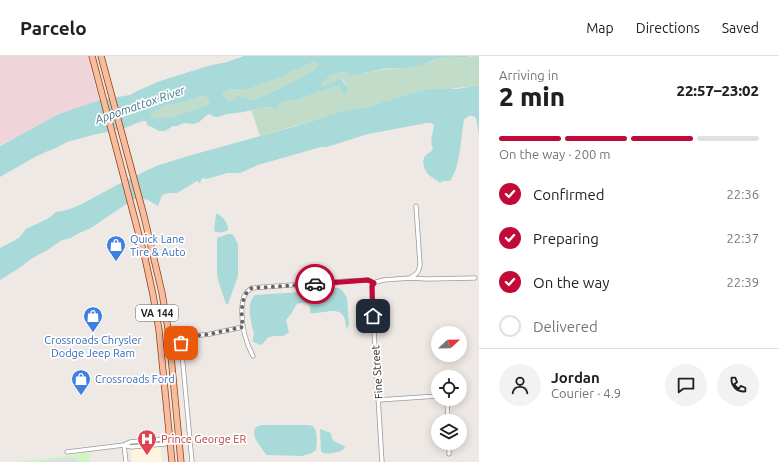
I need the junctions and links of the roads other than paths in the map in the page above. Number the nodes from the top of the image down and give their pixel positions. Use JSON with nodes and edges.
{"nodes":[{"id":1,"x":92,"y":56,"type":"edge"},
{"id":2,"x":101,"y":56,"type":"edge"},
{"id":3,"x":416,"y":206,"type":"dead end"},
{"id":4,"x":410,"y":278,"type":"junction"},
{"id":5,"x":474,"y":278,"type":"dead end"},
{"id":6,"x":374,"y":283,"type":"junction"},
{"id":7,"x":243,"y":327,"type":"junction"},
{"id":8,"x":254,"y":356,"type":"dead end"},
{"id":9,"x":431,"y":396,"type":"edge"},
{"id":10,"x":378,"y":400,"type":"junction"},
{"id":11,"x":179,"y":440,"type":"junction"},
{"id":12,"x":170,"y":441,"type":"junction"},
{"id":13,"x":124,"y":445,"type":"junction"},
{"id":14,"x":449,"y":450,"type":"edge"},
{"id":15,"x":66,"y":452,"type":"dead end"},
{"id":16,"x":449,"y":454,"type":"dead end"},
{"id":17,"x":126,"y":462,"type":"edge"},
{"id":18,"x":172,"y":462,"type":"edge"},
{"id":19,"x":181,"y":462,"type":"edge"},
{"id":20,"x":192,"y":462,"type":"edge"},
{"id":21,"x":382,"y":462,"type":"edge"}],
"edges":[{"from":1,"to":12,"type":"main road","number":"VA 144"},
{"from":2,"to":11,"type":"main road","number":"VA 144"},
{"from":3,"to":4,"type":"street"},
{"from":4,"to":5,"type":"street"},
{"from":4,"to":6,"type":"street"},
{"from":6,"to":7,"type":"street"},
{"from":6,"to":10,"type":"street","name":"Fine Street"},
{"from":7,"to":8,"type":"street"},
{"from":7,"to":20,"type":"street"},
{"from":9,"to":10,"type":"street"},
{"from":10,"to":21,"type":"street","name":"Fine Street"},
{"from":11,"to":12,"type":"street"},
{"from":11,"to":19,"type":"main road","number":"VA 144"},
{"from":12,"to":13,"type":"street"},
{"from":12,"to":18,"type":"main road","number":"VA 144"},
{"from":13,"to":15,"type":"street"},
{"from":13,"to":17,"type":"street"},
{"from":14,"to":16,"type":"street"}]}
